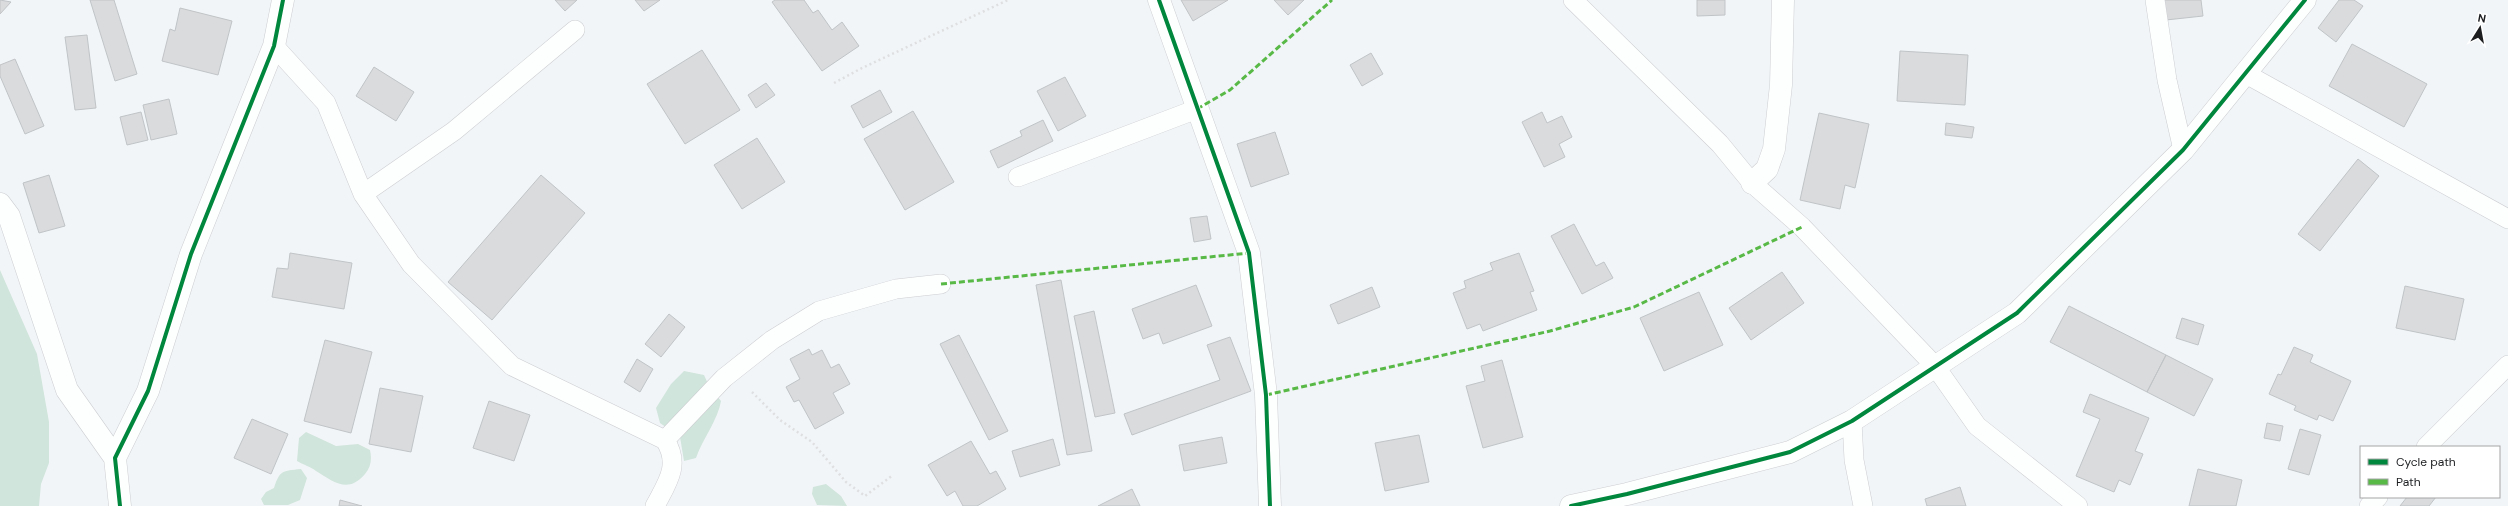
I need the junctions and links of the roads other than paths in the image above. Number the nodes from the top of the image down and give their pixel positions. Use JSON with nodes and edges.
{"nodes":[{"id":1,"x":283,"y":0,"type":"edge"},
{"id":2,"x":1159,"y":0,"type":"edge"},
{"id":3,"x":1573,"y":0,"type":"edge"},
{"id":4,"x":1783,"y":0,"type":"edge"},
{"id":5,"x":2155,"y":0,"type":"edge"},
{"id":6,"x":2305,"y":0,"type":"edge"},
{"id":7,"x":575,"y":30,"type":"dead end"},
{"id":8,"x":274,"y":46,"type":"junction"},
{"id":9,"x":2246,"y":74,"type":"junction"},
{"id":10,"x":1197,"y":109,"type":"junction"},
{"id":11,"x":2183,"y":150,"type":"junction"},
{"id":12,"x":1018,"y":177,"type":"dead end"},
{"id":13,"x":1752,"y":183,"type":"junction"},
{"id":14,"x":363,"y":194,"type":"junction"},
{"id":15,"x":0,"y":204,"type":"edge"},
{"id":16,"x":2508,"y":219,"type":"edge"},
{"id":17,"x":941,"y":284,"type":"dead end"},
{"id":18,"x":2508,"y":365,"type":"edge"},
{"id":19,"x":1935,"y":366,"type":"junction"},
{"id":20,"x":1852,"y":421,"type":"junction"},
{"id":21,"x":665,"y":440,"type":"junction"},
{"id":22,"x":2427,"y":446,"type":"edge"},
{"id":23,"x":115,"y":458,"type":"junction"},
{"id":24,"x":2377,"y":498,"type":"edge"},
{"id":25,"x":120,"y":506,"type":"edge"},
{"id":26,"x":655,"y":506,"type":"edge"},
{"id":27,"x":1270,"y":506,"type":"edge"},
{"id":28,"x":1571,"y":506,"type":"edge"},
{"id":29,"x":1863,"y":506,"type":"edge"},
{"id":30,"x":2078,"y":506,"type":"edge"},
{"id":31,"x":2369,"y":506,"type":"edge"}],
"edges":[{"from":1,"to":8,"type":"street"},
{"from":2,"to":10,"type":"street"},
{"from":3,"to":13,"type":"lane"},
{"from":4,"to":13,"type":"street"},
{"from":5,"to":11,"type":"lane"},
{"from":6,"to":9,"type":"street"},
{"from":7,"to":14,"type":"lane"},
{"from":8,"to":14,"type":"lane"},
{"from":8,"to":23,"type":"street"},
{"from":9,"to":11,"type":"street"},
{"from":9,"to":16,"type":"lane"},
{"from":10,"to":12,"type":"lane"},
{"from":10,"to":27,"type":"street"},
{"from":11,"to":19,"type":"street"},
{"from":13,"to":19,"type":"lane"},
{"from":14,"to":21,"type":"lane"},
{"from":15,"to":23,"type":"street"},
{"from":17,"to":21,"type":"lane"},
{"from":18,"to":22,"type":"lane"},
{"from":19,"to":20,"type":"street"},
{"from":19,"to":30,"type":"lane"},
{"from":20,"to":28,"type":"street"},
{"from":20,"to":29,"type":"lane"},
{"from":21,"to":26,"type":"lane"},
{"from":23,"to":25,"type":"street"},
{"from":24,"to":31,"type":"lane"}]}
